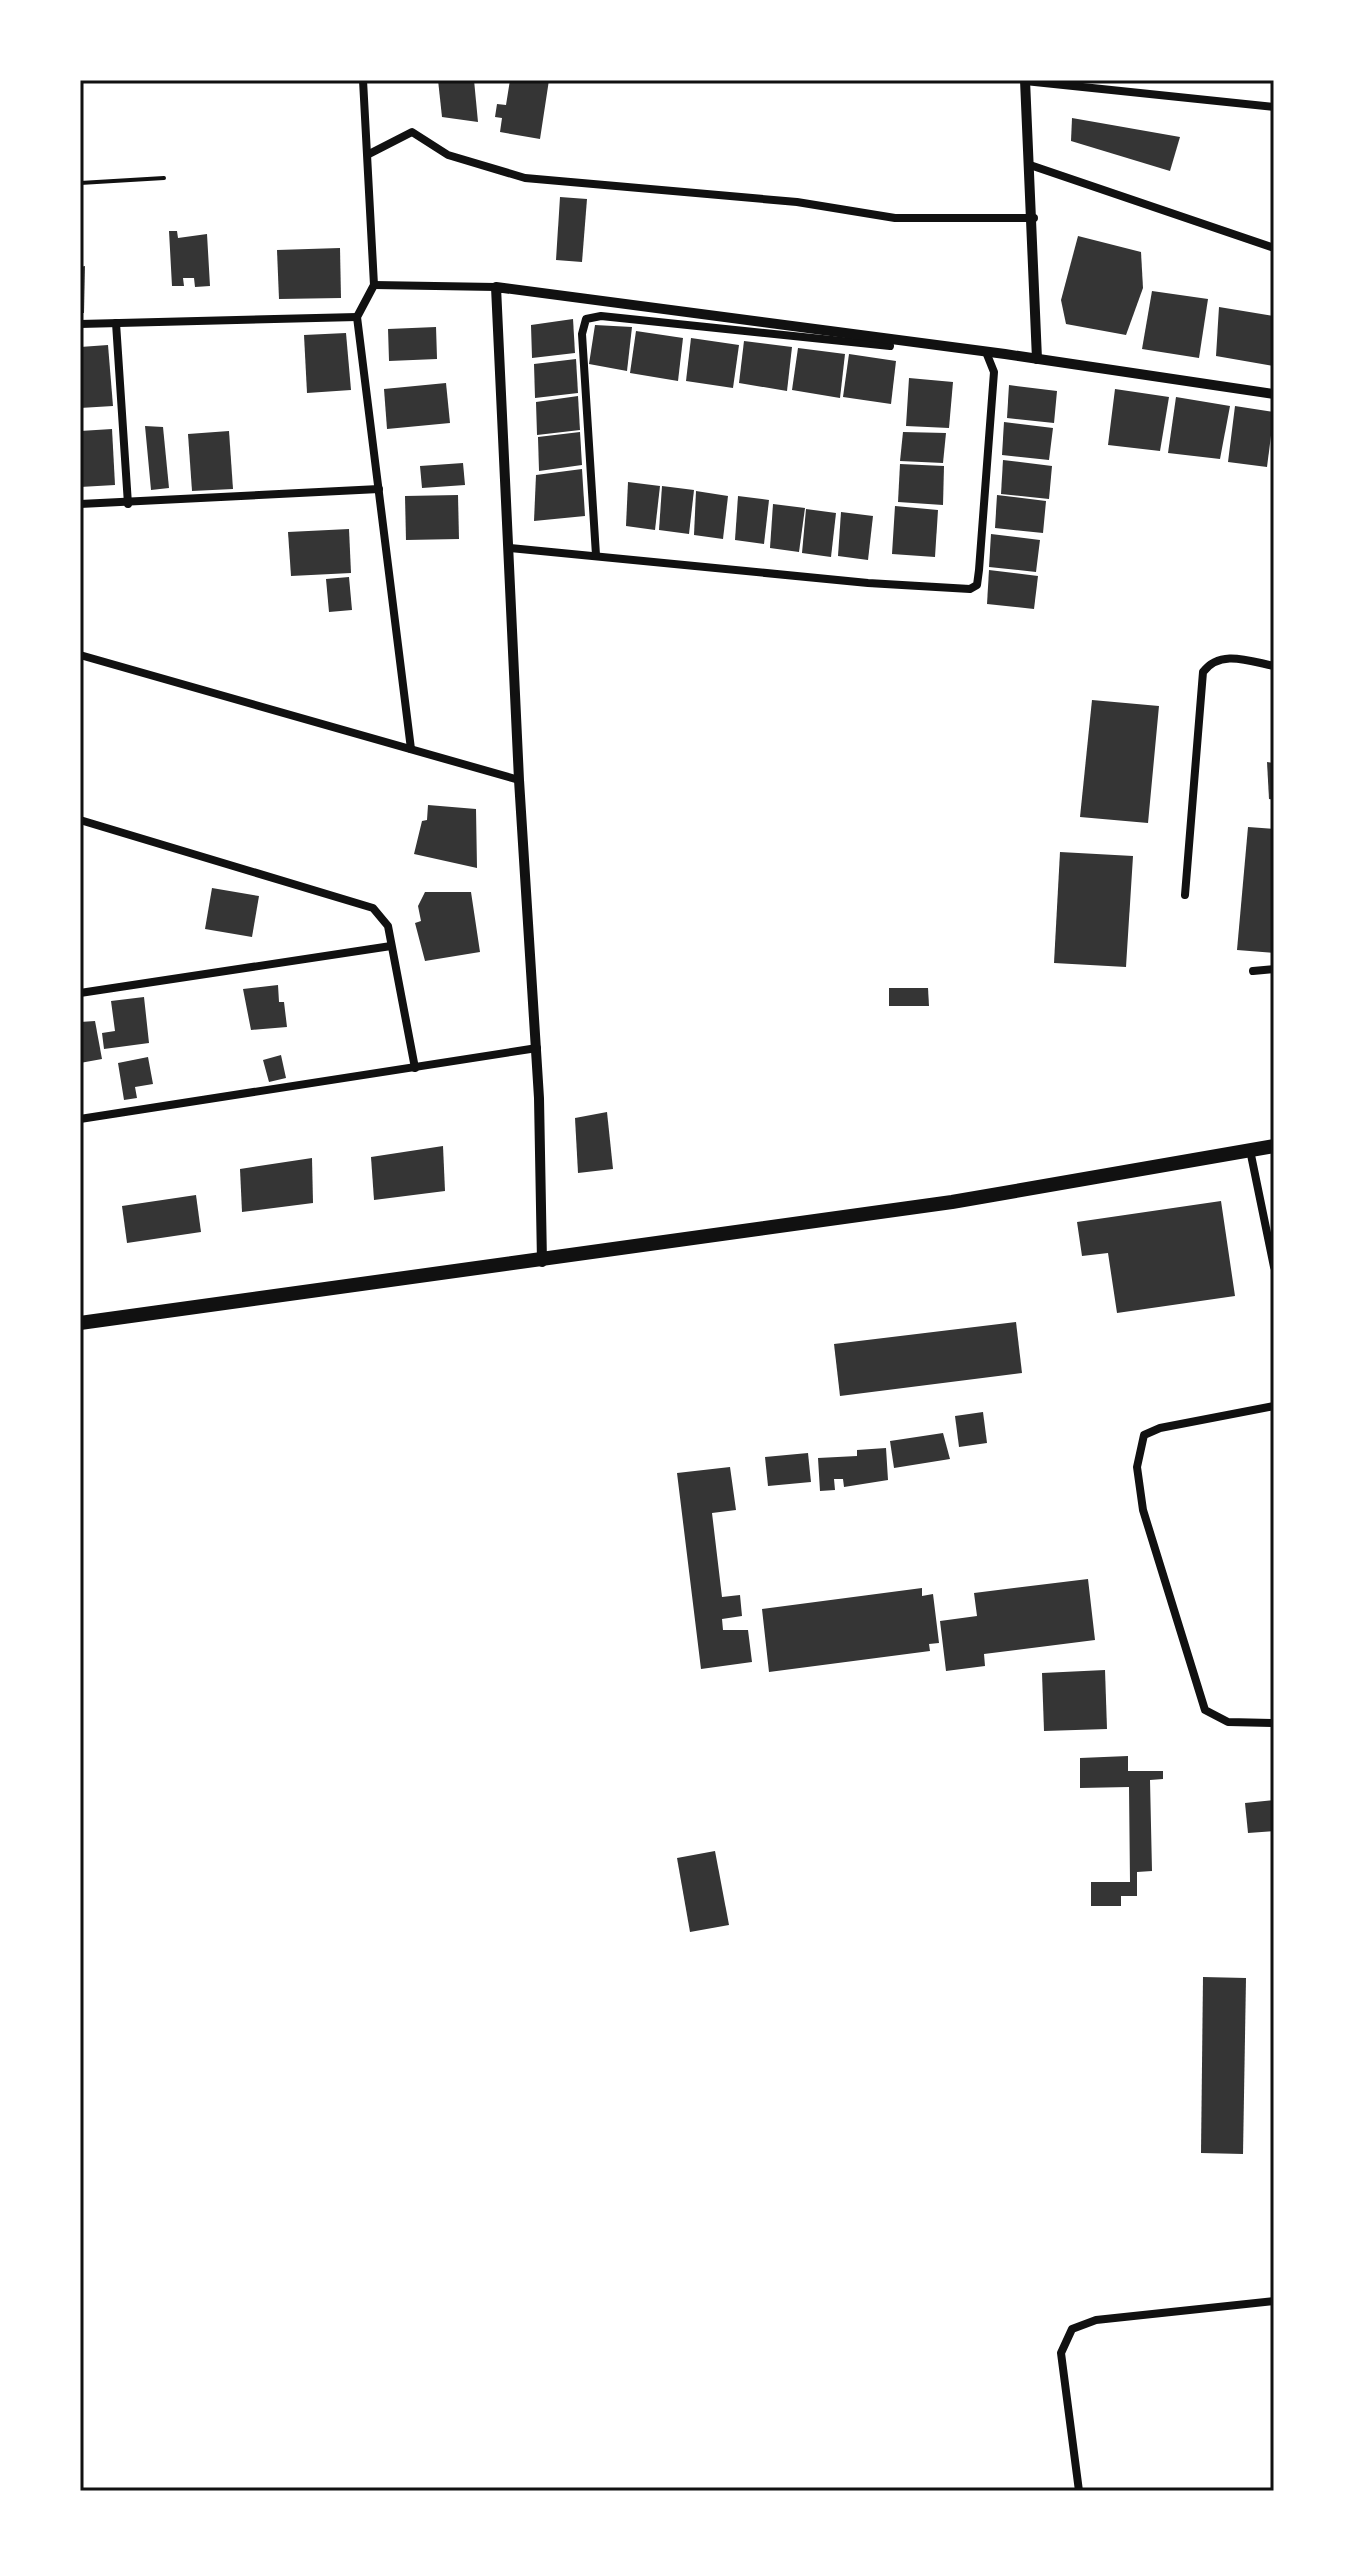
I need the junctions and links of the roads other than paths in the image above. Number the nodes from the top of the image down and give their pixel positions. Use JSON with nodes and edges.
{"nodes":[{"id":1,"x":363,"y":80,"type":"edge"},
{"id":2,"x":1025,"y":80,"type":"edge"},
{"id":3,"x":1274,"y":107,"type":"edge"},
{"id":4,"x":369,"y":154,"type":"junction"},
{"id":5,"x":1030,"y":165,"type":"junction"},
{"id":6,"x":1034,"y":218,"type":"junction"},
{"id":7,"x":1274,"y":248,"type":"edge"},
{"id":8,"x":374,"y":285,"type":"junction"},
{"id":9,"x":496,"y":287,"type":"junction"},
{"id":10,"x":357,"y":317,"type":"junction"},
{"id":11,"x":116,"y":323,"type":"junction"},
{"id":12,"x":80,"y":324,"type":"edge"},
{"id":13,"x":890,"y":346,"type":"dead end"},
{"id":14,"x":986,"y":352,"type":"junction"},
{"id":15,"x":1037,"y":359,"type":"junction"},
{"id":16,"x":1274,"y":394,"type":"edge"},
{"id":17,"x":379,"y":489,"type":"junction"},
{"id":18,"x":80,"y":504,"type":"edge"},
{"id":19,"x":128,"y":504,"type":"junction"},
{"id":20,"x":510,"y":548,"type":"junction"},
{"id":21,"x":596,"y":555,"type":"junction"},
{"id":22,"x":80,"y":655,"type":"edge"},
{"id":23,"x":1274,"y":666,"type":"edge"},
{"id":24,"x":411,"y":749,"type":"junction"},
{"id":25,"x":519,"y":780,"type":"junction"},
{"id":26,"x":80,"y":820,"type":"edge"},
{"id":27,"x":1185,"y":895,"type":"dead end"},
{"id":28,"x":391,"y":946,"type":"junction"},
{"id":29,"x":1274,"y":969,"type":"edge"},
{"id":30,"x":1253,"y":971,"type":"dead end"},
{"id":31,"x":80,"y":993,"type":"edge"},
{"id":32,"x":537,"y":1048,"type":"junction"},
{"id":33,"x":415,"y":1068,"type":"junction"},
{"id":34,"x":80,"y":1119,"type":"edge"},
{"id":35,"x":1274,"y":1146,"type":"edge"},
{"id":36,"x":1250,"y":1150,"type":"junction"},
{"id":37,"x":542,"y":1262,"type":"junction"},
{"id":38,"x":1274,"y":1267,"type":"edge"},
{"id":39,"x":80,"y":1323,"type":"edge"},
{"id":40,"x":1274,"y":1406,"type":"edge"},
{"id":41,"x":1274,"y":1723,"type":"edge"},
{"id":42,"x":1274,"y":2301,"type":"edge"},
{"id":43,"x":1079,"y":2491,"type":"edge"}],
"edges":[{"from":1,"to":4,"type":"street"},
{"from":2,"to":3,"type":"street"},
{"from":2,"to":5,"type":"street"},
{"from":4,"to":6,"type":"street"},
{"from":4,"to":8,"type":"street"},
{"from":5,"to":6,"type":"street"},
{"from":5,"to":7,"type":"street"},
{"from":6,"to":15,"type":"street"},
{"from":8,"to":9,"type":"street"},
{"from":8,"to":10,"type":"street"},
{"from":9,"to":14,"type":"street"},
{"from":9,"to":20,"type":"street"},
{"from":10,"to":11,"type":"street"},
{"from":10,"to":17,"type":"street"},
{"from":11,"to":12,"type":"street"},
{"from":11,"to":19,"type":"street"},
{"from":13,"to":21,"type":"street"},
{"from":14,"to":15,"type":"street"},
{"from":14,"to":21,"type":"street"},
{"from":15,"to":16,"type":"street"},
{"from":17,"to":19,"type":"street"},
{"from":17,"to":24,"type":"street"},
{"from":18,"to":19,"type":"street"},
{"from":20,"to":21,"type":"street"},
{"from":20,"to":25,"type":"street"},
{"from":22,"to":24,"type":"street"},
{"from":23,"to":27,"type":"street"},
{"from":24,"to":25,"type":"street"},
{"from":25,"to":32,"type":"street"},
{"from":26,"to":28,"type":"street"},
{"from":28,"to":31,"type":"street"},
{"from":28,"to":33,"type":"street"},
{"from":29,"to":30,"type":"street"},
{"from":32,"to":33,"type":"street"},
{"from":32,"to":37,"type":"street"},
{"from":33,"to":34,"type":"street"},
{"from":35,"to":36,"type":"highway"},
{"from":36,"to":37,"type":"highway"},
{"from":36,"to":38,"type":"street"},
{"from":37,"to":39,"type":"highway"},
{"from":40,"to":41,"type":"street"},
{"from":42,"to":43,"type":"street"}]}
